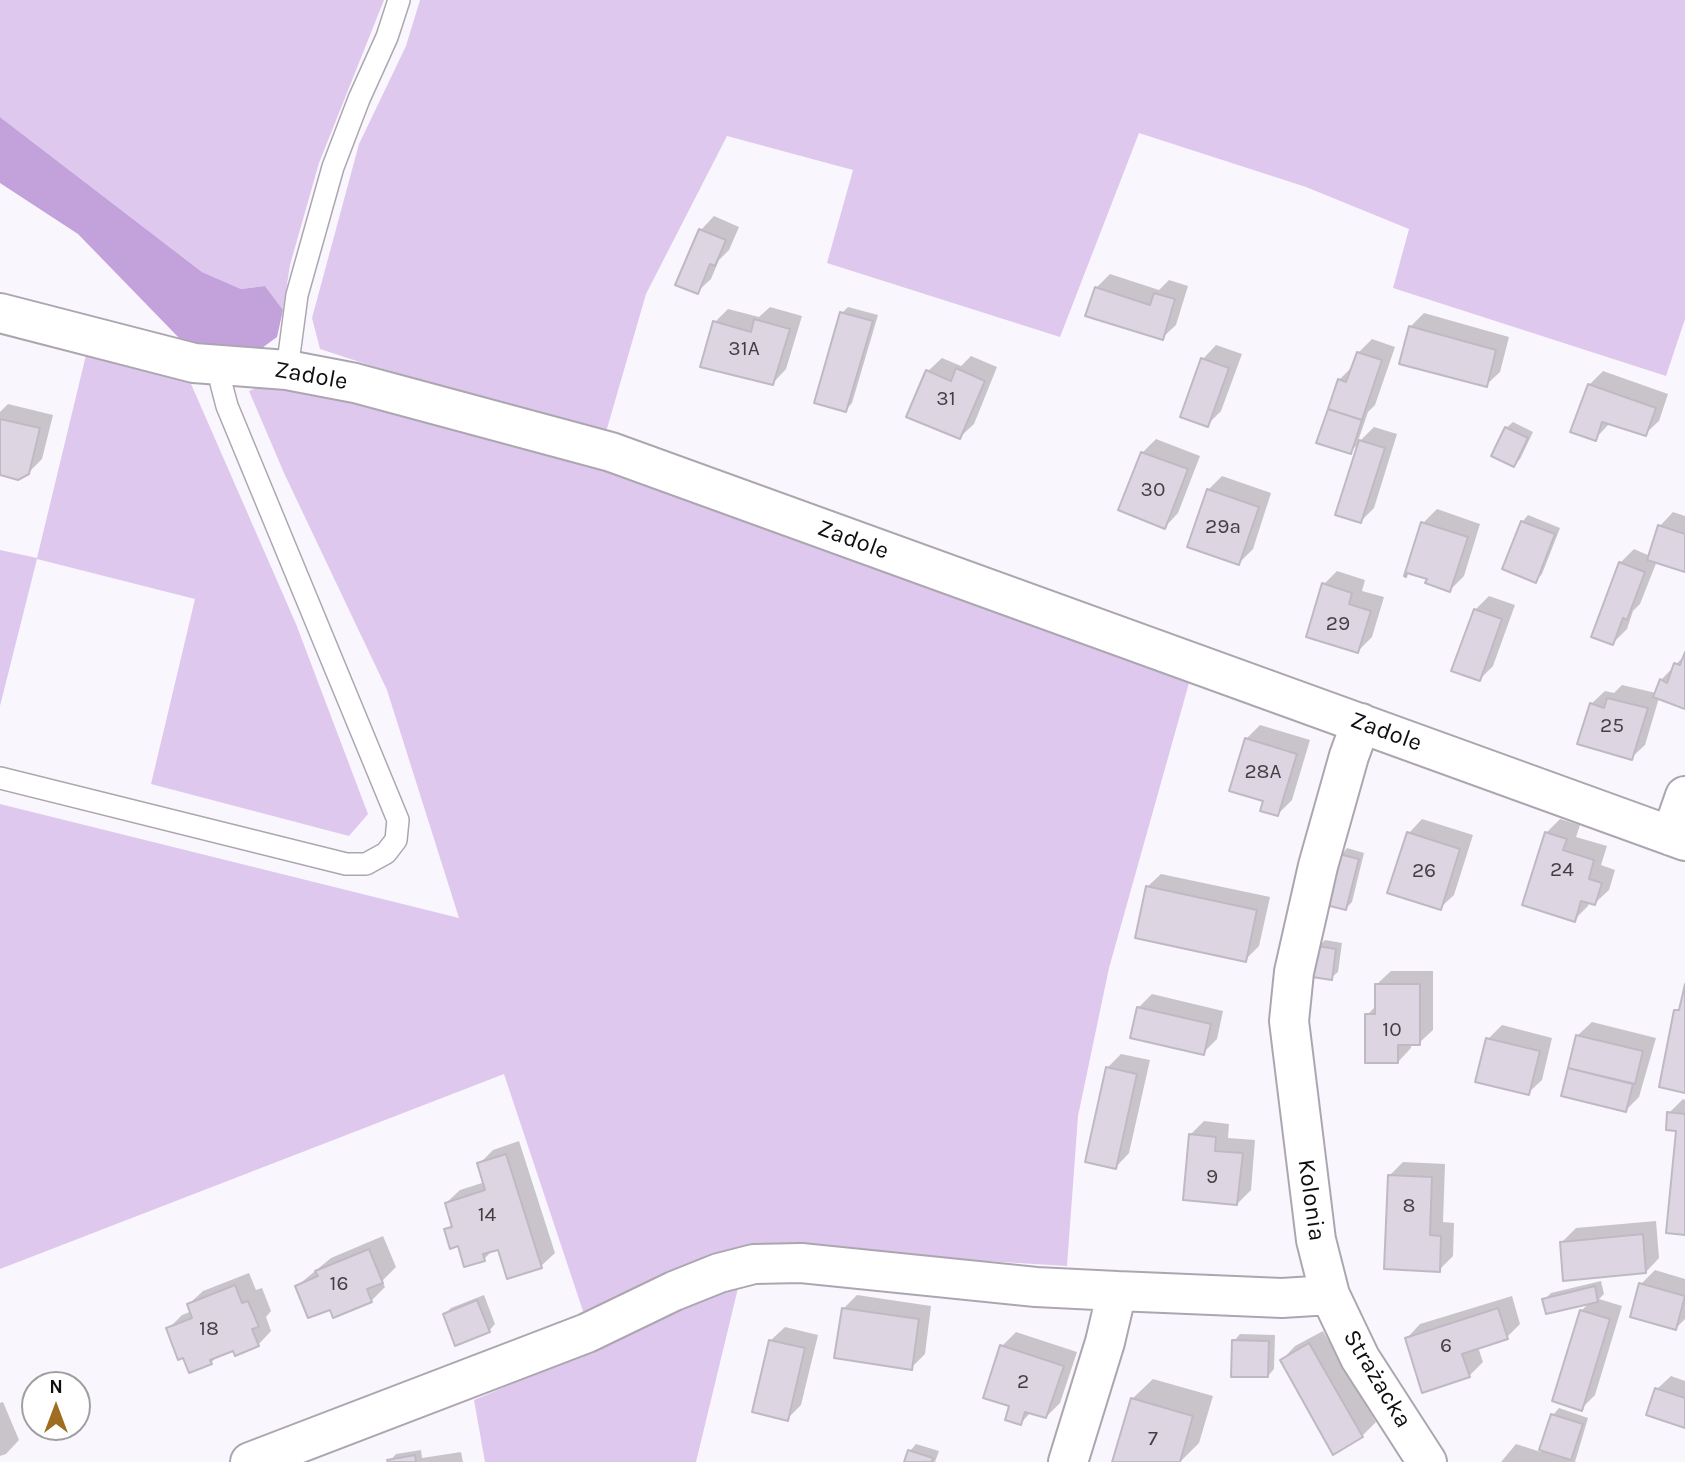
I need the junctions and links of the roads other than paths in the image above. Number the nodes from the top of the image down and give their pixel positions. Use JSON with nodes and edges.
{"nodes":[{"id":1,"x":399,"y":0,"type":"edge"},
{"id":2,"x":0,"y":313,"type":"edge"},
{"id":3,"x":220,"y":365,"type":"junction"},
{"id":4,"x":287,"y":370,"type":"junction"},
{"id":5,"x":1361,"y":723,"type":"junction"},
{"id":6,"x":0,"y":778,"type":"edge"},
{"id":7,"x":1685,"y":796,"type":"edge"},
{"id":8,"x":1678,"y":839,"type":"edge"},
{"id":9,"x":1117,"y":1291,"type":"junction"},
{"id":10,"x":1330,"y":1295,"type":"junction"},
{"id":11,"x":273,"y":1458,"type":"edge"},
{"id":12,"x":1068,"y":1462,"type":"edge"},
{"id":13,"x":1427,"y":1462,"type":"edge"}],
"edges":[{"from":1,"to":4,"type":"lane"},
{"from":2,"to":3,"type":"street","name":"Zadole"},
{"from":3,"to":4,"type":"street","name":"Zadole"},
{"from":3,"to":6,"type":"lane"},
{"from":4,"to":5,"type":"street","name":"Zadole"},
{"from":5,"to":8,"type":"street","name":"Zadole"},
{"from":5,"to":10,"type":"street","name":"Kolonia"},
{"from":7,"to":8,"type":"street"},
{"from":9,"to":10,"type":"street"},
{"from":9,"to":11,"type":"street"},
{"from":9,"to":12,"type":"street"},
{"from":10,"to":13,"type":"street","name":"Strażacka"}]}
